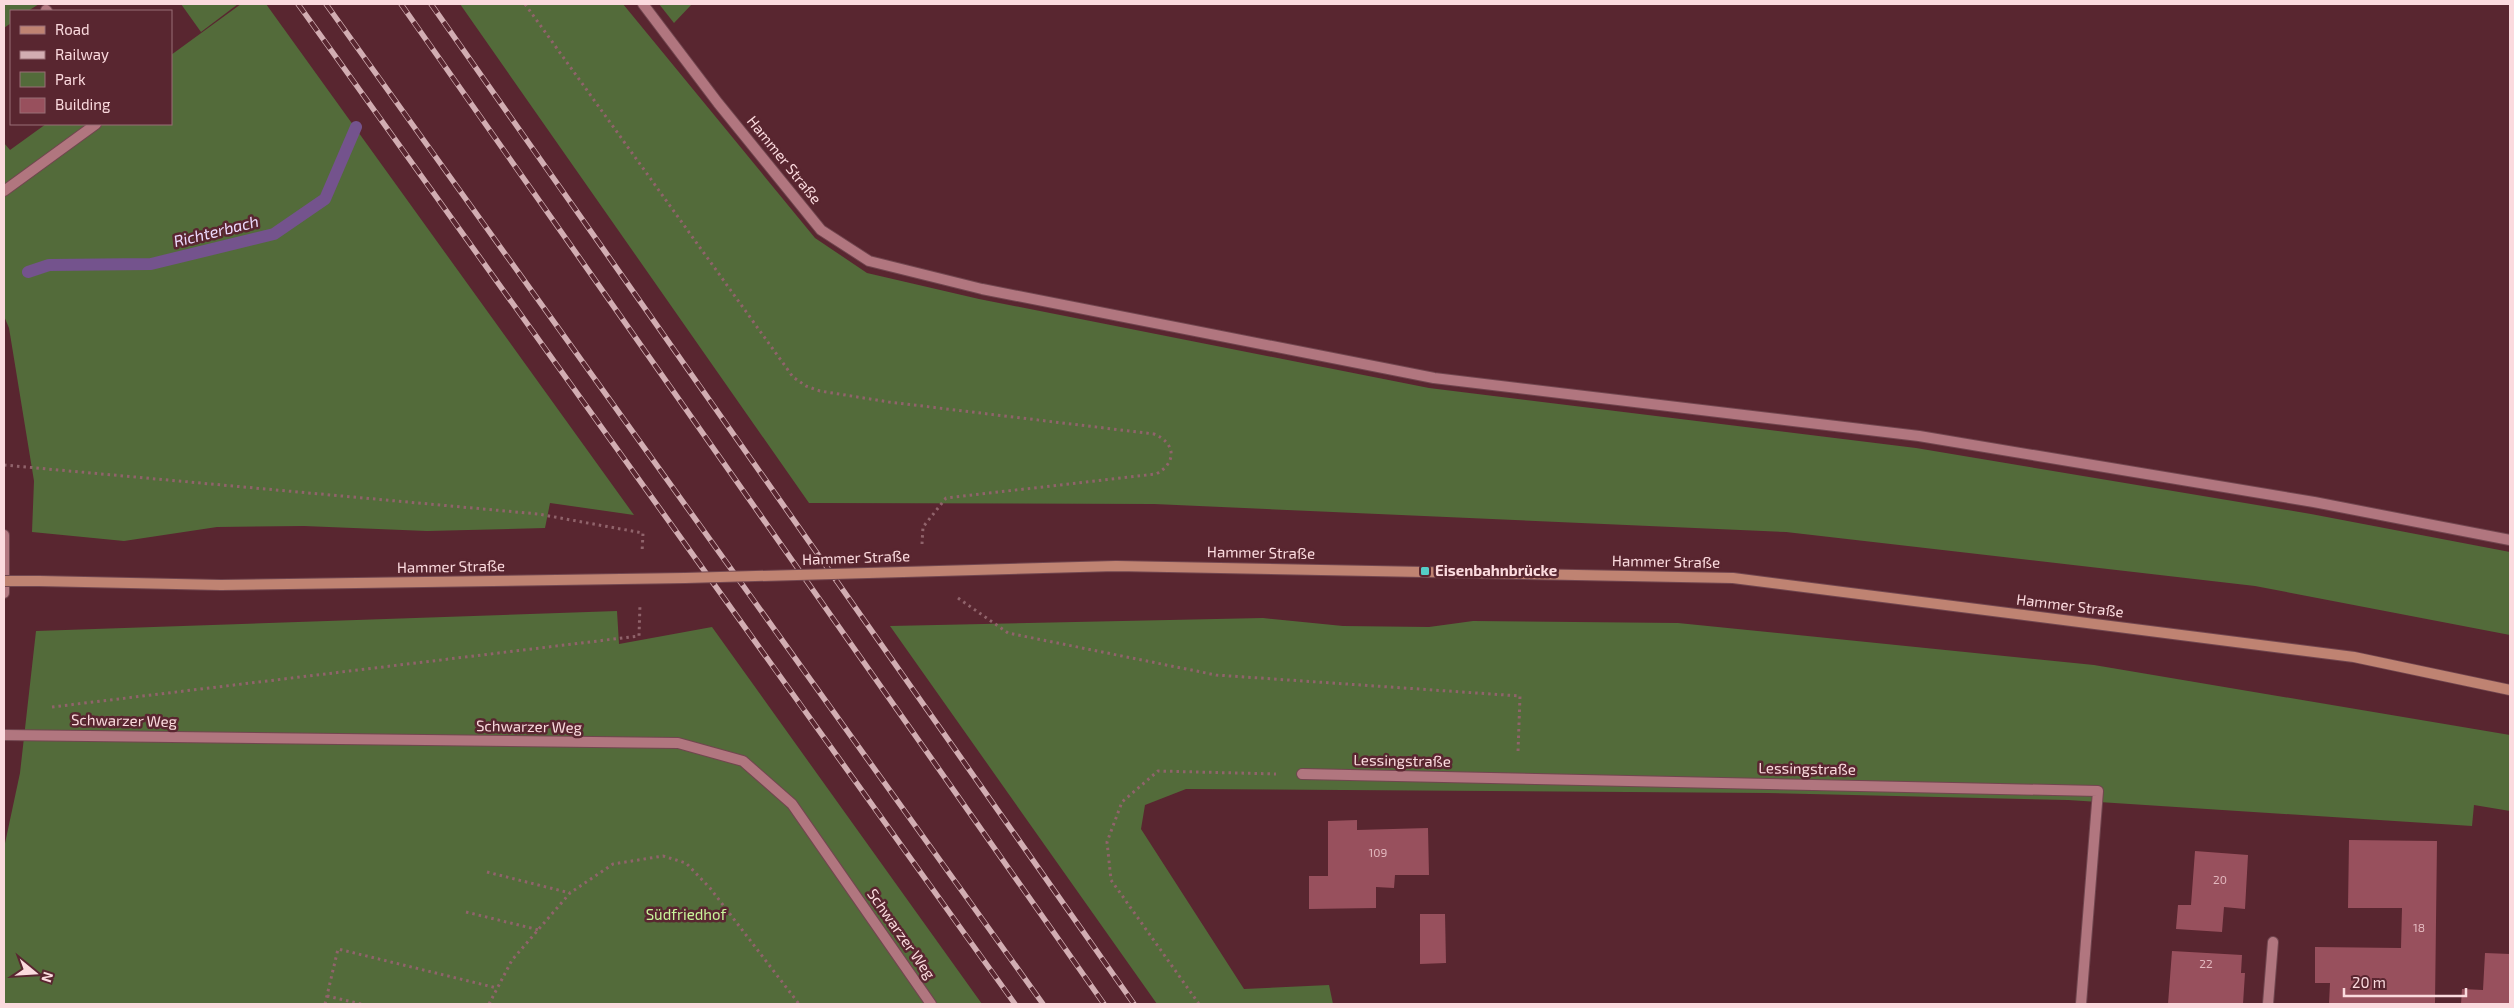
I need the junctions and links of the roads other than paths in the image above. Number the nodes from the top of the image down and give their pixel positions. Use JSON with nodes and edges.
{"nodes":[{"id":1,"x":643,"y":4,"type":"edge"},
{"id":2,"x":95,"y":125,"type":"edge"},
{"id":3,"x":4,"y":190,"type":"edge"},
{"id":4,"x":4,"y":535,"type":"edge"},
{"id":5,"x":2510,"y":540,"type":"edge"},
{"id":6,"x":4,"y":581,"type":"edge"},
{"id":7,"x":4,"y":593,"type":"edge"},
{"id":8,"x":2510,"y":690,"type":"edge"},
{"id":9,"x":4,"y":735,"type":"edge"},
{"id":10,"x":1302,"y":774,"type":"road end"},
{"id":11,"x":2273,"y":942,"type":"dead end"},
{"id":12,"x":931,"y":1004,"type":"edge"},
{"id":13,"x":2081,"y":1004,"type":"edge"},
{"id":14,"x":2268,"y":1004,"type":"edge"}],
"edges":[{"from":1,"to":5,"type":"street","name":"Hammer Straße"},
{"from":2,"to":3,"type":"street"},
{"from":4,"to":7,"type":"street"},
{"from":6,"to":8,"type":"main road","name":"Hammer Straße","bridge":true},
{"from":9,"to":12,"type":"street","name":"Schwarzer Weg"},
{"from":10,"to":13,"type":"street","name":"Lessingstraße"},
{"from":11,"to":14,"type":"street"}]}
